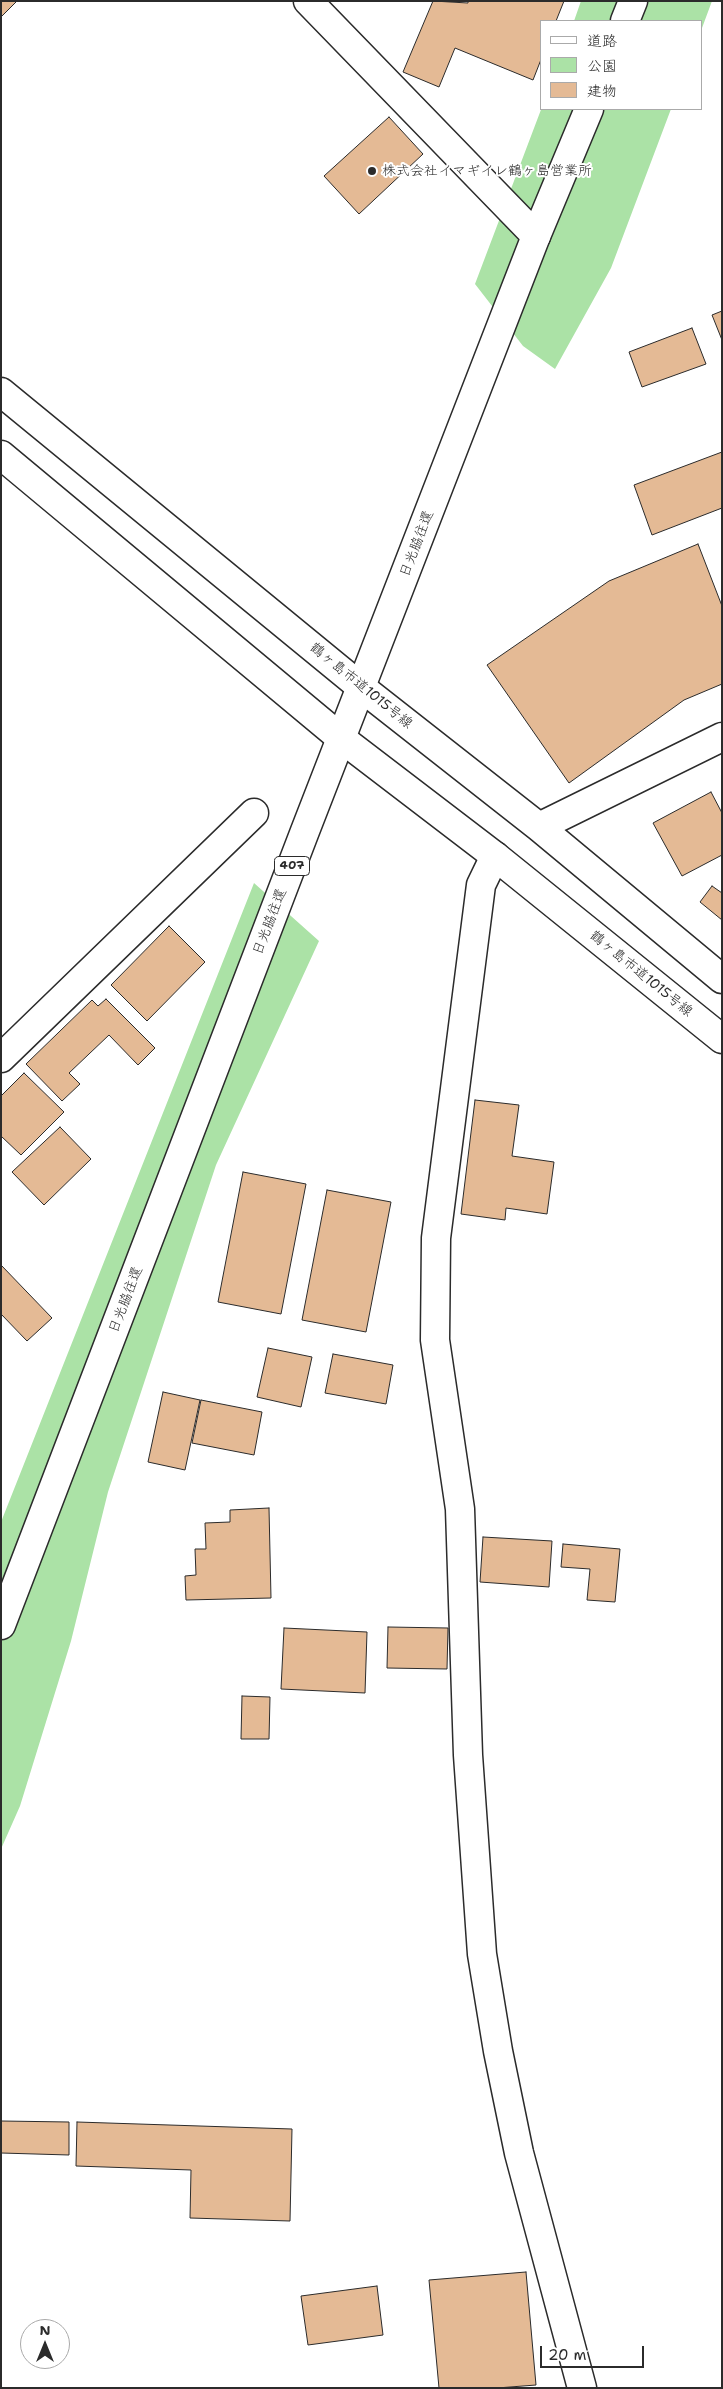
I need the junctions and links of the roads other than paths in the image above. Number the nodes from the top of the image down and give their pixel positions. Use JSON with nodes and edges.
{"nodes":[{"id":1,"x":308,"y":1,"type":"edge"},
{"id":2,"x":633,"y":1,"type":"edge"},
{"id":3,"x":625,"y":20,"type":"edge"},
{"id":4,"x":589,"y":110,"type":"edge"},
{"id":5,"x":536,"y":236,"type":"junction"},
{"id":6,"x":1,"y":392,"type":"edge"},
{"id":7,"x":1,"y":455,"type":"edge"},
{"id":8,"x":362,"y":688,"type":"junction"},
{"id":9,"x":722,"y":737,"type":"edge"},
{"id":10,"x":342,"y":739,"type":"junction"},
{"id":11,"x":254,"y":813,"type":"dead end"},
{"id":12,"x":539,"y":827,"type":"junction"},
{"id":13,"x":495,"y":856,"type":"junction"},
{"id":14,"x":722,"y":979,"type":"edge"},
{"id":15,"x":722,"y":1040,"type":"edge"},
{"id":16,"x":1,"y":1058,"type":"edge"},
{"id":17,"x":1,"y":1625,"type":"edge"},
{"id":18,"x":582,"y":2388,"type":"edge"}],
"edges":[{"from":1,"to":5,"type":"main road"},
{"from":2,"to":3,"type":"main road"},
{"from":4,"to":5,"type":"main road","name":"日光脇往還","number":"407"},
{"from":5,"to":8,"type":"main road","name":"日光脇往還","number":"407"},
{"from":6,"to":8,"type":"main road","name":"鶴ヶ島市道1015号線"},
{"from":7,"to":10,"type":"main road","name":"鶴ヶ島市道1015号線"},
{"from":8,"to":10,"type":"main road","name":"日光脇往還","number":"407"},
{"from":8,"to":12,"type":"main road","name":"鶴ヶ島市道1015号線"},
{"from":9,"to":12,"type":"main road"},
{"from":10,"to":13,"type":"main road","name":"鶴ヶ島市道1015号線"},
{"from":10,"to":17,"type":"main road","name":"日光脇往還","number":"407"},
{"from":11,"to":16,"type":"main road"},
{"from":12,"to":14,"type":"main road","name":"鶴ヶ島市道1015号線"},
{"from":13,"to":15,"type":"main road","name":"鶴ヶ島市道1015号線"},
{"from":13,"to":18,"type":"main road"}]}
